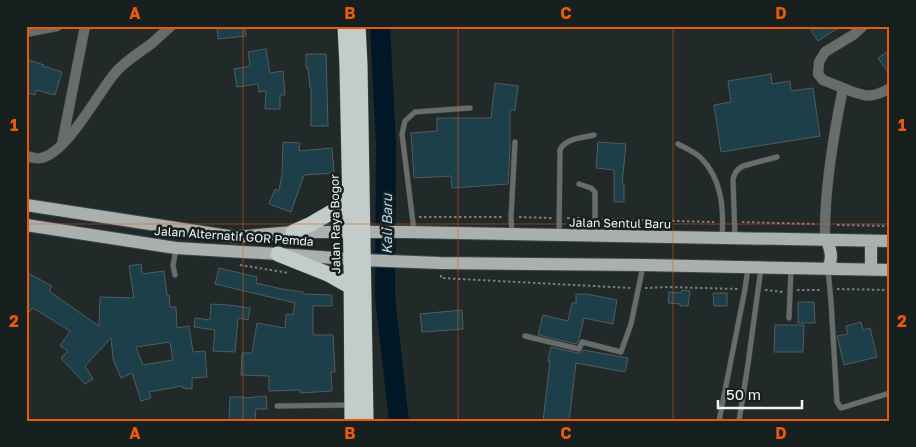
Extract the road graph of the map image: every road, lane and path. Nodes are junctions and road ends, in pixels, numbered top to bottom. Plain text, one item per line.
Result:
1 (57, 26) edge
2 (85, 26) edge
3 (171, 26) edge
4 (345, 26) edge
5 (358, 26) edge
6 (863, 26) edge
7 (26, 32) edge
8 (843, 88) junction
9 (890, 88) edge
10 (470, 108) dead end
11 (594, 136) dead end
12 (515, 142) dead end
13 (62, 144) junction
14 (678, 144) dead end
15 (26, 156) edge
16 (777, 157) dead end
17 (579, 184) dead end
18 (349, 202) junction
19 (26, 205) edge
20 (512, 217) junction
21 (412, 218) junction
22 (559, 218) junction
23 (596, 219) junction
24 (723, 222) junction
25 (735, 222) junction
26 (825, 224) junction
27 (26, 225) edge
28 (890, 226) edge
29 (293, 232) junction
30 (362, 233) junction
31 (410, 233) junction
32 (512, 235) junction
33 (559, 236) junction
34 (595, 236) junction
35 (729, 238) junction
36 (826, 240) junction
37 (871, 241) junction
38 (890, 241) edge
39 (176, 248) junction
40 (278, 254) junction
41 (361, 260) junction
42 (440, 263) junction
43 (643, 265) junction
44 (754, 268) junction
45 (791, 268) junction
46 (828, 269) junction
47 (871, 270) junction
48 (890, 270) edge
49 (175, 276) dead end
50 (351, 288) junction
51 (639, 288) junction
52 (746, 288) junction
53 (759, 289) junction
54 (791, 290) junction
55 (830, 290) junction
56 (890, 290) edge
57 (788, 318) dead end
58 (526, 336) dead end
59 (890, 393) edge
60 (351, 405) junction
61 (277, 406) dead end
62 (352, 421) edge
63 (366, 421) edge
64 (718, 421) edge
65 (739, 421) edge

1 - 7 street
2 - 13 street
3 - 13 street
4 - 18 highway, Jalan Raya Bogor
5 - 30 highway, Jalan Raya Bogor
6 - 8 street
8 - 9 street
8 - 26 street
10 - 21 lane
11 - 22 lane
12 - 20 lane
13 - 15 street
14 - 24 lane
16 - 25 lane
17 - 23 lane
18 - 29 highway
18 - 30 highway, Jalan Raya Bogor
19 - 29 main road, Jalan Alternatif GOR Pemda
20 - 21 path
20 - 22 path
20 - 32 lane
21 - 31 lane
22 - 23 path
22 - 33 lane
23 - 24 path
23 - 34 lane
24 - 35 lane
25 - 26 path
25 - 35 lane
26 - 28 path
26 - 36 street
27 - 39 main road, Jalan Alternatif GOR Pemda
29 - 30 main road, Jalan Alternatif GOR Pemda
30 - 31 main road, Jalan Sentul Baru
30 - 41 highway, Jalan Raya Bogor
31 - 32 main road, Jalan Sentul Baru
32 - 33 main road, Jalan Sentul Baru
33 - 34 main road, Jalan Sentul Baru
34 - 35 main road, Jalan Sentul Baru
35 - 36 main road, Jalan Sentul Baru
36 - 37 main road, Jalan Sentul Baru
36 - 46 main road
37 - 38 main road, Jalan Sentul Baru
37 - 47 main road
39 - 40 main road, Jalan Alternatif GOR Pemda
39 - 49 lane
40 - 41 main road, Jalan Alternatif GOR Pemda
40 - 50 highway
41 - 42 main road
41 - 50 highway, Jalan Raya Bogor
41 - 63 highway, Jalan Raya Bogor
42 - 43 main road
42 - 51 path
43 - 44 main road
43 - 51 lane
44 - 45 main road
44 - 52 lane
44 - 53 lane
45 - 46 main road
45 - 54 lane
46 - 47 main road
46 - 55 lane
47 - 48 main road
50 - 60 highway, Jalan Raya Bogor
51 - 52 path
51 - 58 lane
52 - 64 lane
53 - 54 path
53 - 65 lane
54 - 55 path
54 - 57 lane
55 - 56 path
55 - 59 lane
60 - 61 lane
60 - 62 highway, Jalan Raya Bogor

